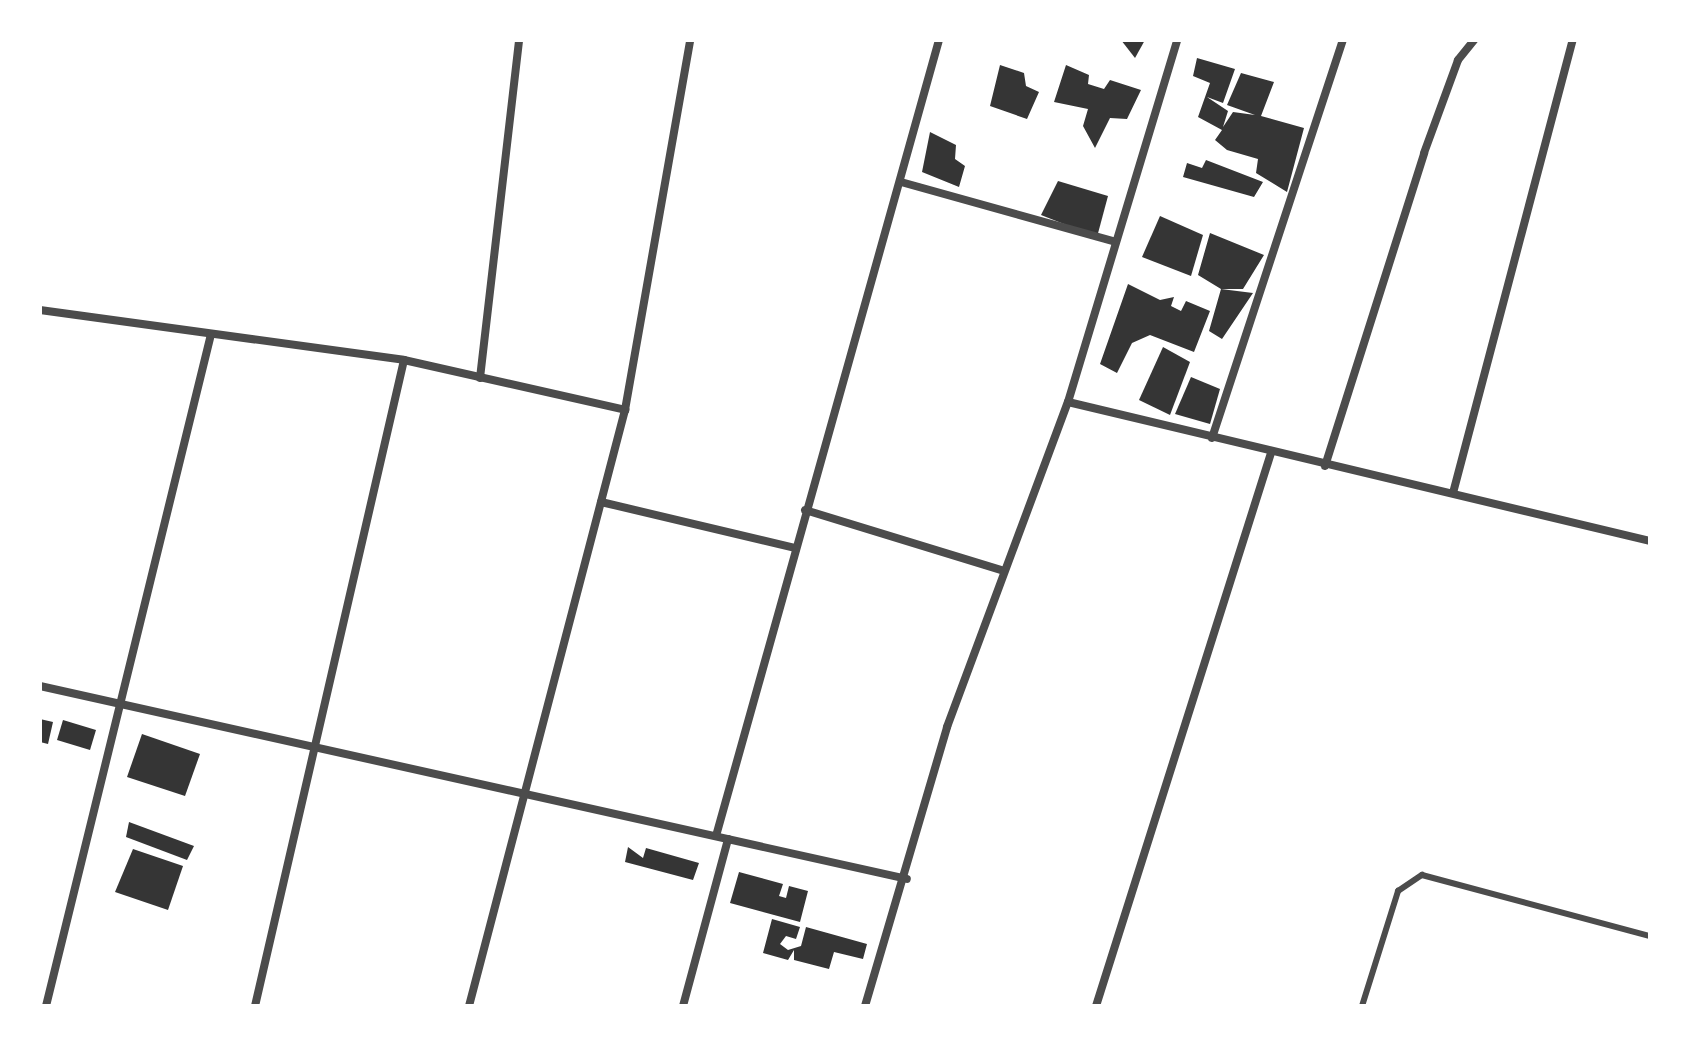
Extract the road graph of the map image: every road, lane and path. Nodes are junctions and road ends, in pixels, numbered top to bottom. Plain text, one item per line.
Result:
1 (519, 40) edge
2 (690, 40) edge
3 (939, 40) edge
4 (1177, 40) edge
5 (1343, 40) edge
6 (1474, 40) edge
7 (1573, 40) edge
8 (901, 182) junction
9 (1116, 242) junction
10 (40, 310) edge
11 (211, 334) junction
12 (404, 360) junction
13 (480, 378) junction
14 (1068, 402) junction
15 (625, 410) junction
16 (1212, 438) junction
17 (1271, 453) junction
18 (1325, 466) junction
19 (1453, 493) junction
20 (601, 502) junction
21 (805, 510) junction
22 (1650, 541) edge
23 (795, 548) junction
24 (1004, 571) junction
25 (40, 686) edge
26 (120, 704) junction
27 (315, 747) junction
28 (529, 795) junction
29 (716, 836) junction
30 (728, 839) junction
31 (907, 879) junction
32 (1650, 936) edge
33 (46, 1006) edge
34 (255, 1006) edge
35 (469, 1006) edge
36 (683, 1006) edge
37 (865, 1006) edge
38 (1096, 1006) edge
39 (1362, 1006) edge

1 - 13 street
2 - 15 street
3 - 8 street
4 - 9 street
5 - 16 street
6 - 18 street
7 - 19 street
8 - 9 street
8 - 21 street
9 - 14 street
10 - 11 street
11 - 12 street
11 - 26 street
12 - 13 street
12 - 27 street
13 - 15 street
14 - 16 street
14 - 24 street
15 - 20 street
16 - 17 street
17 - 18 street
17 - 38 street
18 - 19 street
19 - 22 street
20 - 23 street
20 - 28 street
21 - 23 street
21 - 24 street
23 - 29 street
24 - 31 street
25 - 26 street
26 - 27 street
26 - 33 street
27 - 28 street
27 - 34 street
28 - 29 street
28 - 35 street
29 - 30 street
30 - 31 street
30 - 36 street
31 - 37 street
32 - 39 lane

